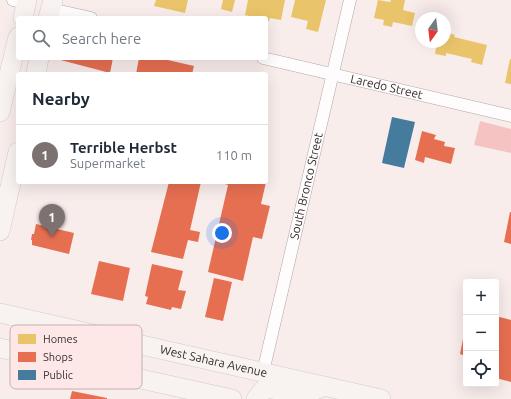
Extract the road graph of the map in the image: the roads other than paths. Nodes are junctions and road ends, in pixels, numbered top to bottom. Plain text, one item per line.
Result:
1 (350, 0) edge
2 (49, 7) edge
3 (83, 16) edge
4 (16, 45) edge
5 (268, 59) edge
6 (39, 60) edge
7 (36, 72) edge
8 (333, 74) junction
9 (0, 112) edge
10 (511, 116) edge
11 (16, 161) edge
12 (0, 231) edge
13 (0, 313) edge
14 (53, 325) edge
15 (142, 345) edge
16 (0, 348) edge
17 (10, 350) edge
18 (263, 372) junction
19 (142, 379) edge
20 (325, 386) junction
21 (232, 399) edge
22 (256, 399) edge
23 (381, 399) edge

1 - 8 street, South Bronco Street
2 - 3 street
4 - 9 main road
5 - 8 street, Laredo Street
6 - 7 main road
8 - 10 street, Laredo Street
8 - 18 street, South Bronco Street
11 - 12 main road
13 - 14 main road, West Sahara Avenue
15 - 18 main road, West Sahara Avenue
16 - 17 main road
18 - 20 main road, West Sahara Avenue
19 - 21 main road
20 - 22 main road
20 - 23 main road, West Sahara Avenue

